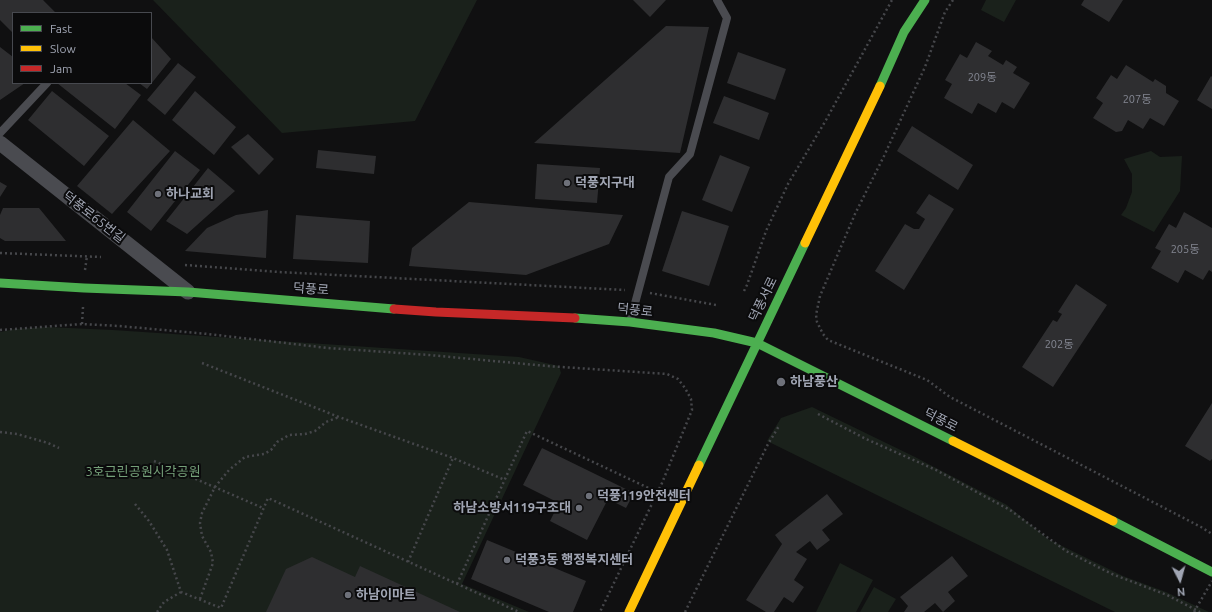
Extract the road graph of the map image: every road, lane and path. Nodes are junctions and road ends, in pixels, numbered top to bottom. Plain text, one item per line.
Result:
1 (717, 0) edge
2 (892, 0) edge
3 (925, 0) edge
4 (953, 0) edge
5 (46, 84) edge
6 (0, 133) edge
7 (0, 143) edge
8 (0, 253) edge
9 (101, 257) dead end
10 (185, 265) dead end
11 (1, 280) edge
12 (638, 291) junction
13 (744, 291) dead end
14 (188, 292) junction
15 (716, 305) dead end
16 (630, 322) junction
17 (0, 330) edge
18 (757, 343) junction
19 (202, 363) dead end
20 (818, 414) dead end
21 (340, 417) junction
22 (779, 426) dead end
23 (0, 432) edge
24 (59, 448) dead end
25 (453, 458) junction
26 (154, 460) dead end
27 (505, 480) junction
28 (215, 487) junction
29 (657, 492) junction
30 (135, 504) dead end
31 (263, 508) junction
32 (1212, 534) edge
33 (408, 562) junction
34 (1212, 572) edge
35 (1212, 581) edge
36 (457, 584) junction
37 (181, 592) junction
38 (200, 600) junction
39 (157, 612) edge
40 (519, 612) edge
41 (600, 612) edge
42 (628, 612) edge
43 (685, 612) edge
44 (1194, 612) edge
45 (1200, 612) edge

1 - 12 lane
2 - 13 path
3 - 18 main road, 덕풍서로
4 - 32 path
5 - 6 lane
7 - 14 street, 덕풍로65번길
8 - 9 path
10 - 12 path
11 - 14 main road, 덕풍로
12 - 15 path
12 - 16 lane
14 - 16 main road, 덕풍로
16 - 18 main road, 덕풍로
17 - 29 path
18 - 34 main road, 덕풍로
18 - 42 main road, 덕풍서로
19 - 21 path
20 - 45 path
21 - 25 path
21 - 28 path
22 - 43 path
23 - 24 path
25 - 27 path
25 - 33 path
26 - 28 path
27 - 29 path
27 - 36 path
28 - 31 path
28 - 38 path
29 - 41 path
30 - 37 path
31 - 33 path
31 - 38 path
33 - 36 path
35 - 44 path, bridge
36 - 40 path
37 - 38 path
37 - 39 path

